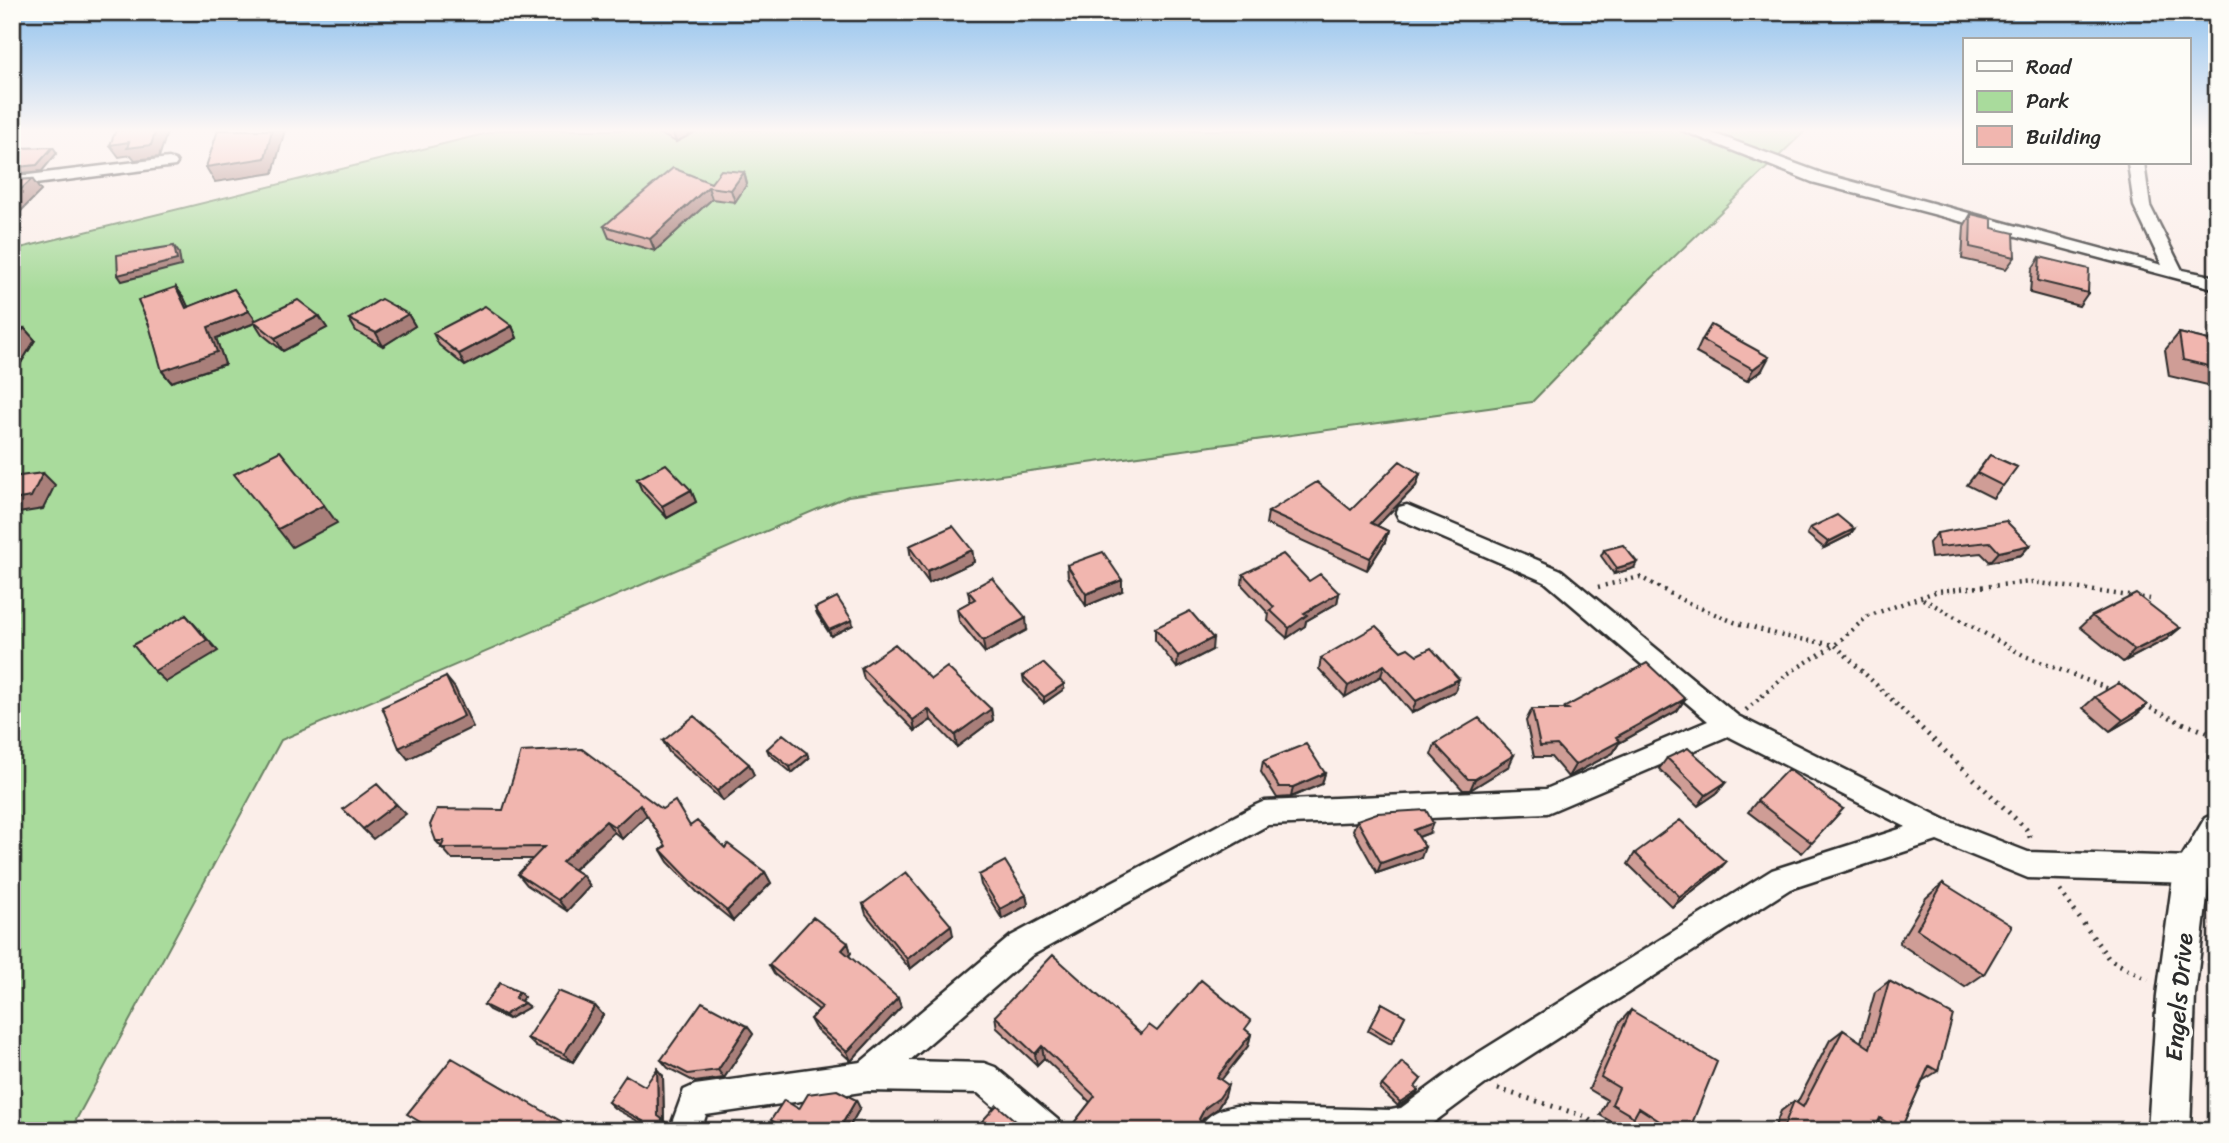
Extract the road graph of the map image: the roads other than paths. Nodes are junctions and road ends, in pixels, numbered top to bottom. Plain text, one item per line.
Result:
1 (1838, 183) edge
2 (2138, 183) edge
3 (2175, 274) junction
4 (2217, 283) edge
5 (1407, 513) dead end
6 (1729, 724) junction
7 (1937, 829) junction
8 (2217, 829) edge
9 (2192, 870) junction
10 (868, 1076) junction
11 (685, 1131) edge
12 (1047, 1131) edge
13 (1215, 1131) edge
14 (2169, 1131) edge

1 - 3 street
2 - 3 street
3 - 4 street
5 - 6 street
6 - 7 street
6 - 10 street
7 - 9 street
7 - 13 street
8 - 9 street, Engels Drive
9 - 14 street, Engels Drive
10 - 11 street
10 - 12 street

